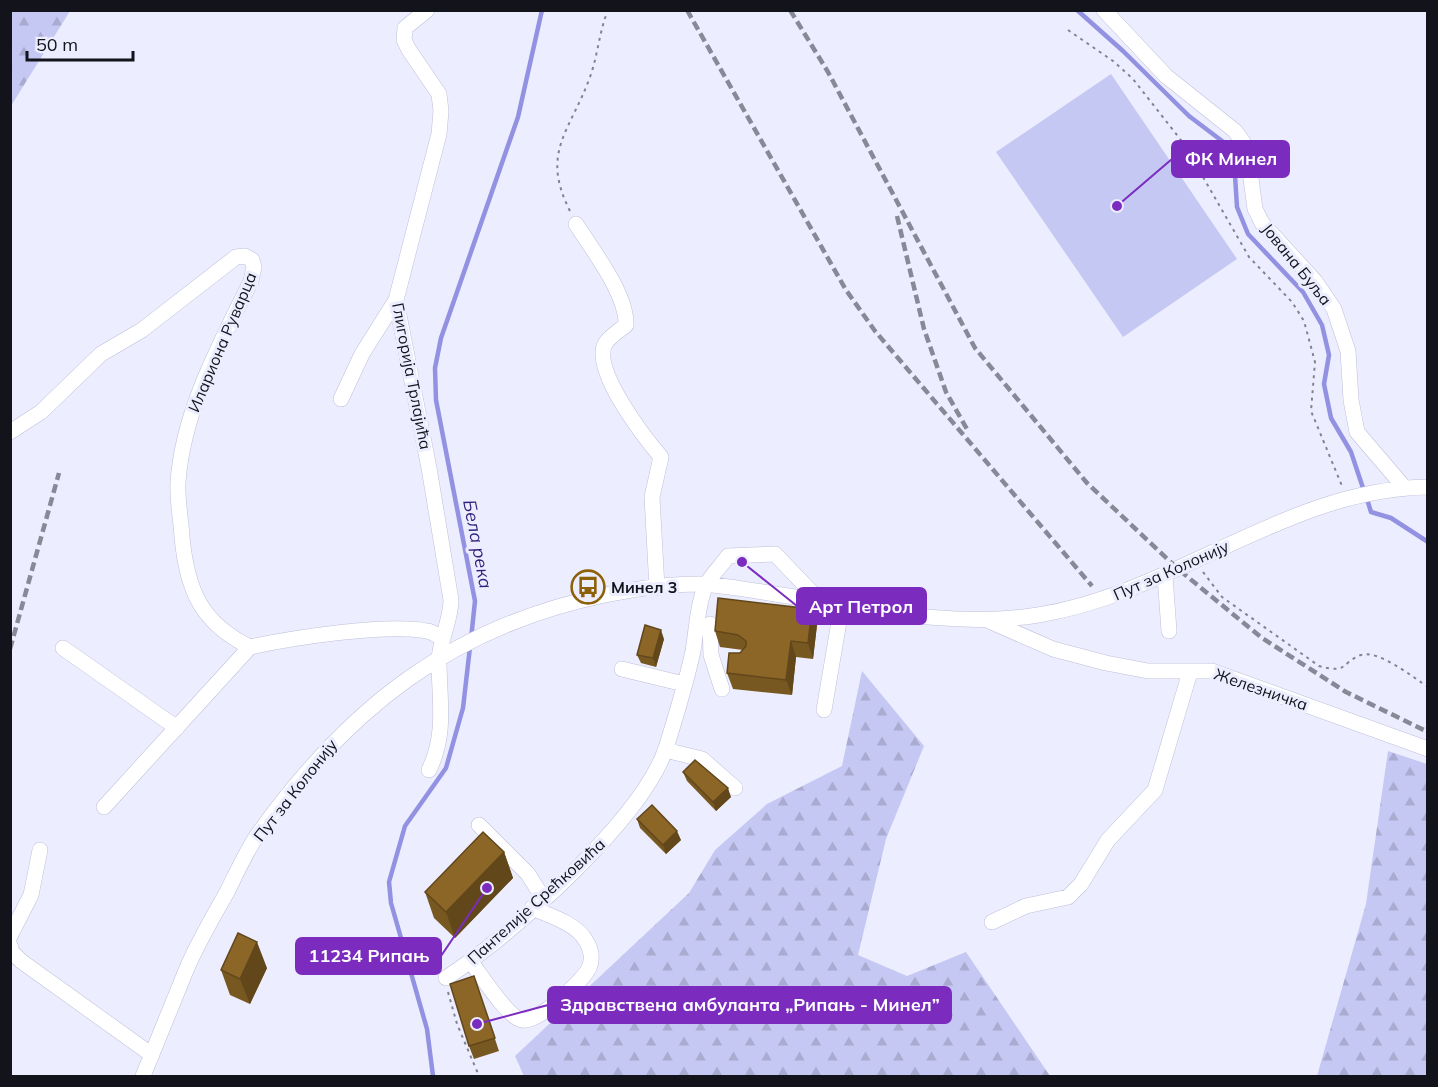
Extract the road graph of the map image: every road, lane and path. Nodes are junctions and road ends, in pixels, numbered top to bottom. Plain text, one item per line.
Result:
1 (427, 10) edge
2 (608, 10) edge
3 (1104, 10) edge
4 (1068, 30) dead end
5 (576, 224) joint
6 (396, 300) junction
7 (341, 399) dead end
8 (10, 432) edge
9 (1428, 487) edge
10 (1404, 488) junction
11 (1351, 496) junction
12 (1197, 561) junction
13 (1165, 576) junction
14 (706, 585) junction
15 (657, 588) junction
16 (819, 600) junction
17 (842, 604) junction
18 (811, 619) edge
19 (821, 620) dead end
20 (989, 621) junction
21 (710, 624) dead end
22 (1168, 631) dead end
23 (443, 639) junction
24 (250, 647) junction
25 (63, 648) dead end
26 (711, 655) junction
27 (439, 657) junction
28 (732, 658) edge
29 (690, 666) junction
30 (622, 669) dead end
31 (718, 670) junction
32 (1190, 672) junction
33 (684, 684) junction
34 (1428, 687) edge
35 (722, 689) dead end
36 (824, 710) dead end
37 (177, 728) junction
38 (1428, 749) edge
39 (665, 750) junction
40 (429, 770) dead end
41 (735, 788) dead end
42 (104, 807) dead end
43 (479, 825) dead end
44 (40, 850) dead end
45 (538, 903) junction
46 (992, 922) dead end
47 (10, 936) edge
48 (10, 945) edge
49 (471, 962) junction
50 (446, 978) joint
51 (152, 1055) junction
52 (143, 1077) edge
53 (479, 1077) edge

1 - 6 street, Глигорија Трлајића
2 - 5 path
3 - 10 street, Јована Буља
4 - 11 path
5 - 15 street
6 - 7 street
6 - 23 street, Глигорија Трлајића
8 - 24 street, Илариона Руварца
9 - 10 street, Пут за Колонију
10 - 11 street, Пут за Колонију
11 - 12 street, Пут за Колонију
12 - 13 street, Пут за Колонију
12 - 34 path
13 - 20 street, Пут за Колонију
13 - 22 street
14 - 15 street, Пут за Колонију
14 - 16 street, Пут за Колонију
14 - 16 street
14 - 29 street, Пантелије Срећковића
15 - 27 street, Пут за Колонију
16 - 17 street, Пут за Колонију
17 - 20 street, Пут за Колонију
17 - 36 street
18 - 19 path
20 - 32 street, Железничка
21 - 26 street
23 - 24 street
23 - 27 street, Глигорија Трлајића
24 - 37 street
25 - 37 street
26 - 28 street
26 - 31 street
27 - 40 street, Глигорија Трлајића
27 - 51 street, Пут за Колонију
29 - 31 street
29 - 33 street, Пантелије Срећковића
30 - 33 street
31 - 35 street
32 - 38 street, Железничка
32 - 46 street
33 - 39 street, Пантелије Срећковића
37 - 42 street
39 - 41 street
39 - 45 street, Пантелије Срећковића
43 - 45 street
44 - 47 street
45 - 49 street, Пантелије Срећковића
45 - 49 street
48 - 51 street
49 - 50 street, Пантелије Срећковића
50 - 53 path
51 - 52 street, Пут за Колонију

